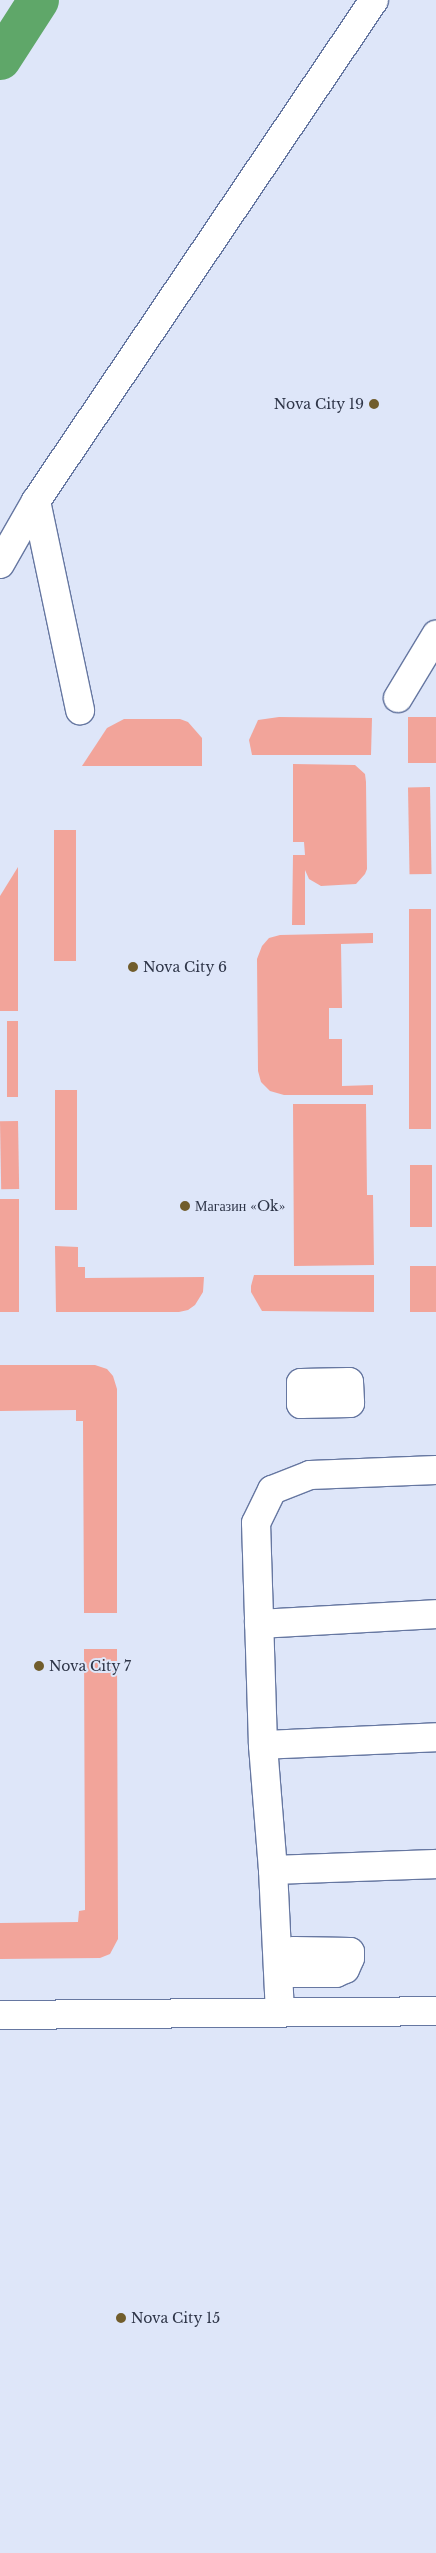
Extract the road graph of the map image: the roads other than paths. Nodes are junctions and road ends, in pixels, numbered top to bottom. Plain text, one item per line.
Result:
1 (374, 0) edge
2 (36, 501) junction
3 (0, 564) edge
4 (436, 635) edge
5 (398, 698) dead end
6 (80, 710) dead end
7 (436, 1470) edge
8 (436, 1614) edge
9 (259, 1624) junction
10 (436, 1737) edge
11 (263, 1745) junction
12 (436, 1864) edge
13 (273, 1870) junction
14 (436, 2011) edge
15 (280, 2014) junction
16 (0, 2015) edge

1 - 2 street
2 - 3 street
2 - 6 street
4 - 5 street
7 - 9 street
8 - 9 street
9 - 11 street
10 - 11 street
11 - 13 street
12 - 13 street
13 - 15 street
14 - 15 street
15 - 16 street

